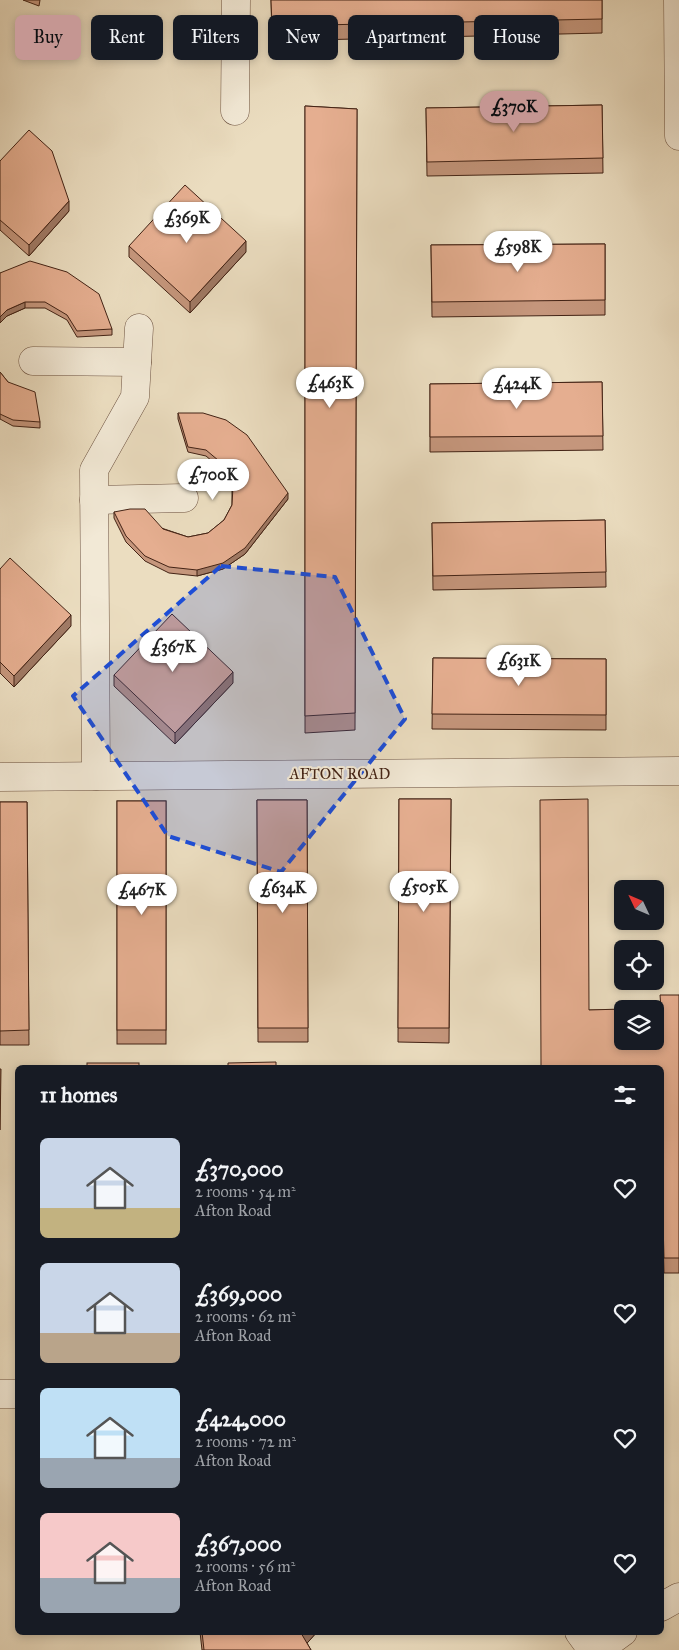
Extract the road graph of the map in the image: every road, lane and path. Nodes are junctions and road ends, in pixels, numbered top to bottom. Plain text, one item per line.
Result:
1 (236, 0) edge
2 (678, 0) edge
3 (235, 111) dead end
4 (679, 136) edge
5 (139, 328) dead end
6 (33, 361) dead end
7 (136, 362) junction
8 (184, 498) dead end
9 (94, 500) junction
10 (679, 771) edge
11 (96, 776) junction
12 (0, 777) edge
13 (0, 1394) edge
14 (15, 1394) edge
15 (679, 1597) edge
16 (664, 1605) edge
17 (582, 1635) edge
18 (619, 1635) edge
19 (592, 1650) edge
20 (598, 1650) edge

1 - 3 street
2 - 4 street
5 - 7 street
6 - 7 street
7 - 9 street
8 - 9 street
9 - 11 street
10 - 11 street, AFTON ROAD
11 - 12 street, AFTON ROAD
13 - 14 street
15 - 16 street
17 - 19 street
18 - 20 street

